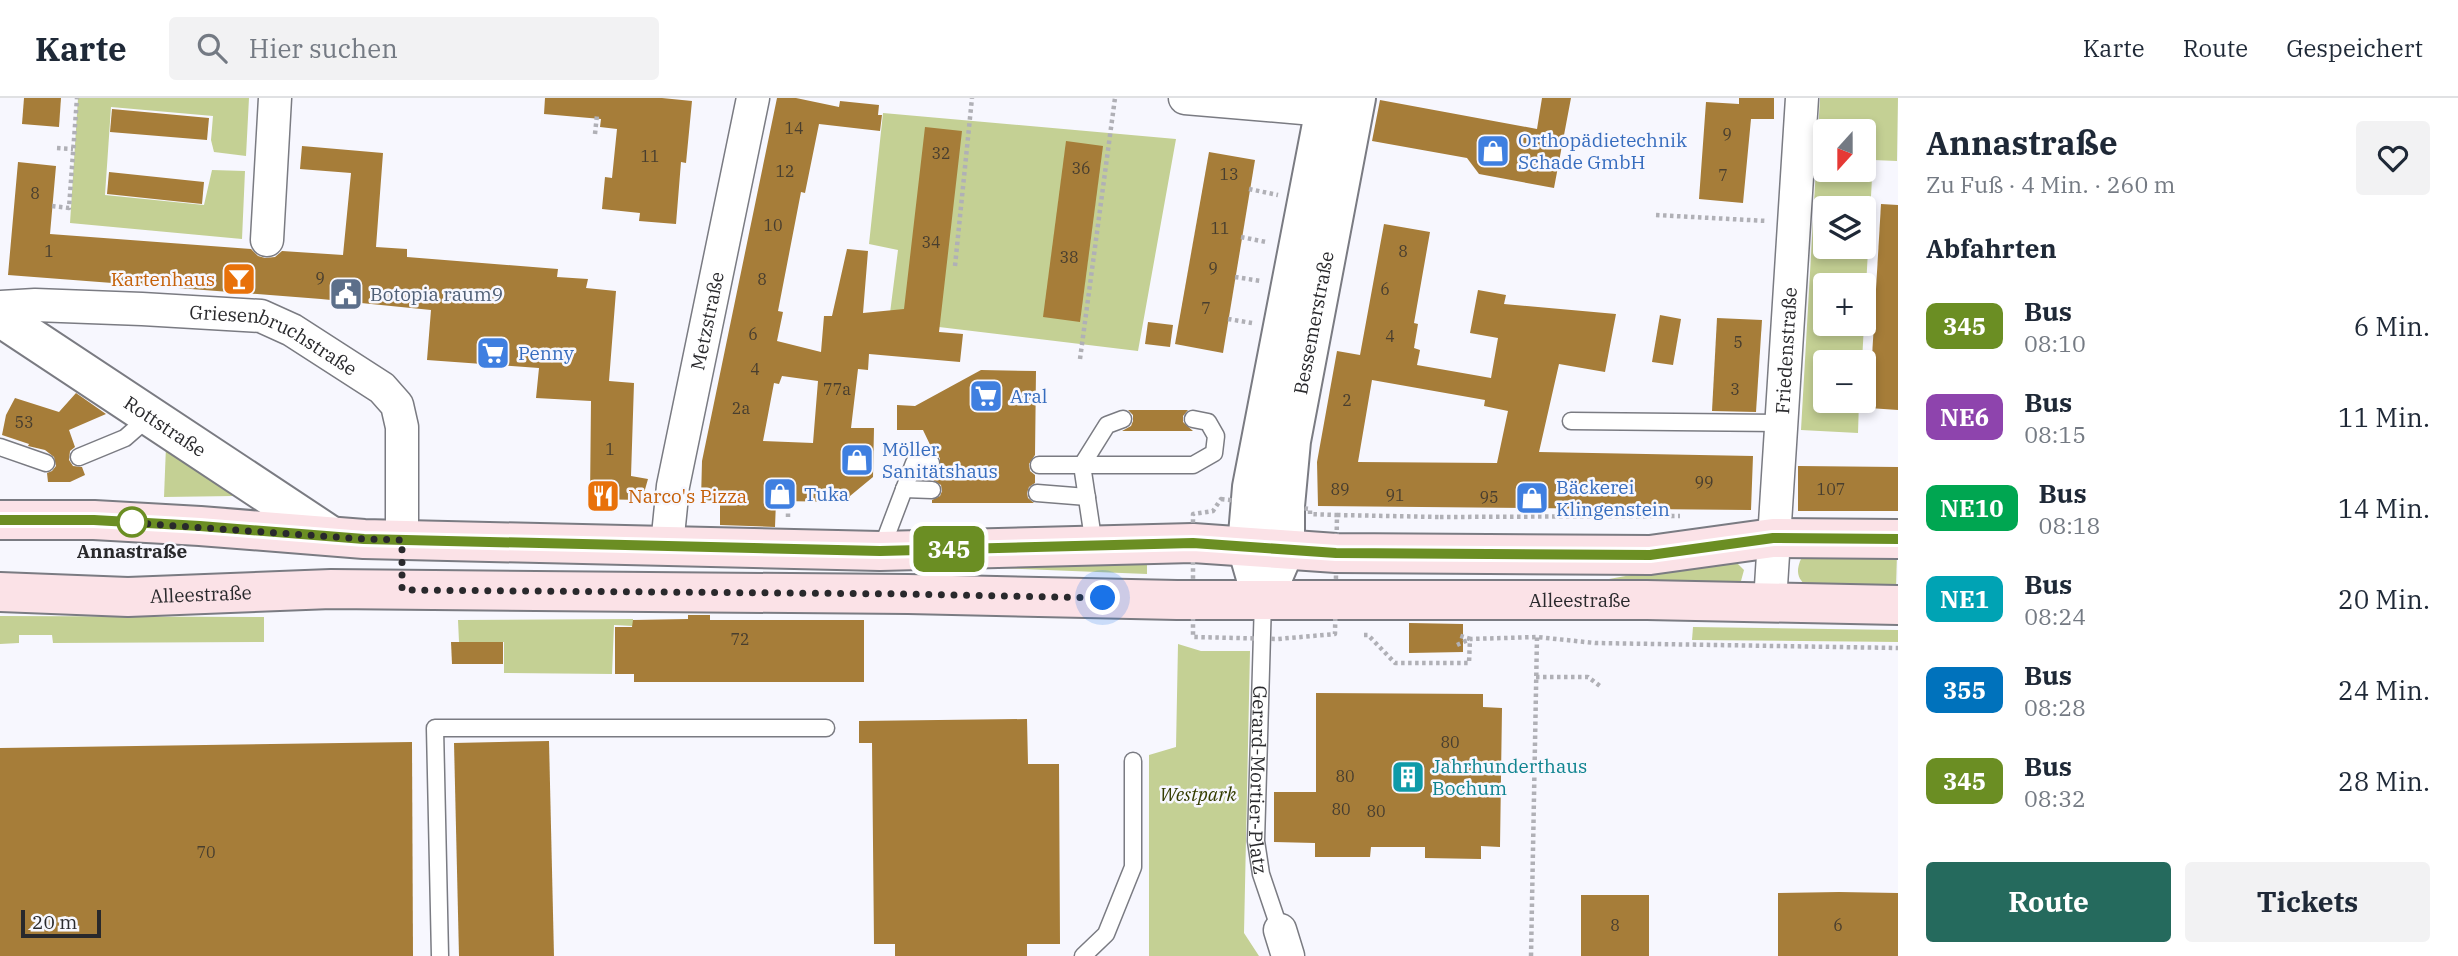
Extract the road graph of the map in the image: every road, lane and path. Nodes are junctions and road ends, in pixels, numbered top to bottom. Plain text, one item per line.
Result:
1 (77, 98) edge
2 (275, 98) edge
3 (753, 98) edge
4 (972, 98) edge
5 (1115, 98) edge
6 (1185, 98) edge
7 (1802, 98) edge
8 (1336, 102) edge
9 (597, 115) dead end
10 (595, 134) dead end
11 (57, 148) dead end
12 (73, 149) junction
13 (52, 206) dead end
14 (1656, 215) dead end
15 (1794, 222) junction
16 (267, 240) dead end
17 (955, 266) dead end
18 (0, 307) edge
19 (0, 317) edge
20 (1080, 359) dead end
21 (150, 416) junction
22 (1193, 419) dead end
23 (1571, 421) dead end
24 (1115, 422) dead end
25 (1781, 423) junction
26 (0, 447) edge
27 (79, 457) dead end
28 (46, 463) dead end
29 (930, 463) dead end
30 (1039, 465) dead end
31 (1082, 465) junction
32 (904, 489) junction
33 (932, 490) dead end
34 (1037, 493) dead end
35 (1087, 496) junction
36 (1336, 515) dead end
37 (1693, 516) dead end
38 (1440, 517) junction
39 (0, 520) edge
40 (1440, 528) dead end
41 (331, 536) junction
42 (1773, 538) junction
43 (1898, 539) edge
44 (402, 540) junction
45 (667, 545) junction
46 (1094, 545) junction
47 (1247, 547) junction
48 (1285, 550) junction
49 (880, 551) junction
50 (402, 590) junction
51 (0, 592) edge
52 (1263, 600) junction
53 (1770, 602) junction
54 (1898, 605) edge
55 (1335, 634) dead end
56 (1346, 635) dead end
57 (1357, 635) dead end
58 (1458, 635) dead end
59 (1537, 637) junction
60 (1470, 639) junction
61 (1457, 645) dead end
62 (1898, 648) edge
63 (1536, 677) junction
64 (1600, 686) dead end
65 (826, 728) dead end
66 (1133, 761) dead end
67 (1284, 943) edge
68 (440, 956) edge
69 (1083, 956) edge
70 (1531, 956) edge

1 - 12 path
2 - 16 street
3 - 45 street, Metzstraße
4 - 17 path
5 - 20 path
6 - 8 street
7 - 15 street, Friedenstraße
8 - 47 street, Bessemerstraße
8 - 48 street, Bessemerstraße
9 - 10 path
11 - 12 path
12 - 13 path
14 - 15 path
15 - 25 street, Friedenstraße
18 - 44 street, Griesenbruchstraße
19 - 21 street, Rottstraße
21 - 27 lane
21 - 41 street, Rottstraße
22 - 31 lane
23 - 25 lane
24 - 31 lane
25 - 42 street, Friedenstraße
26 - 28 lane
29 - 32 lane
30 - 31 lane
31 - 35 lane
32 - 33 lane
32 - 49 lane
34 - 35 lane
35 - 46 lane
36 - 38 path
37 - 38 path
38 - 40 path
39 - 41 main road
41 - 44 main road
42 - 43 main road
42 - 48 main road
42 - 53 street, Friedenstraße
44 - 45 main road
44 - 50 main road
45 - 49 main road
46 - 47 main road
46 - 49 main road
47 - 48 main road
47 - 52 street
48 - 52 street
50 - 51 main road, Alleestraße
50 - 52 main road, Alleestraße
52 - 53 main road, Alleestraße
52 - 67 lane, Gerard-Mortier-Platz
53 - 54 main road, Alleestraße
55 - 56 path
57 - 60 path
58 - 60 path
59 - 60 path
59 - 62 path
59 - 63 path
60 - 61 path
63 - 64 path
63 - 70 path
65 - 68 lane
66 - 69 lane

